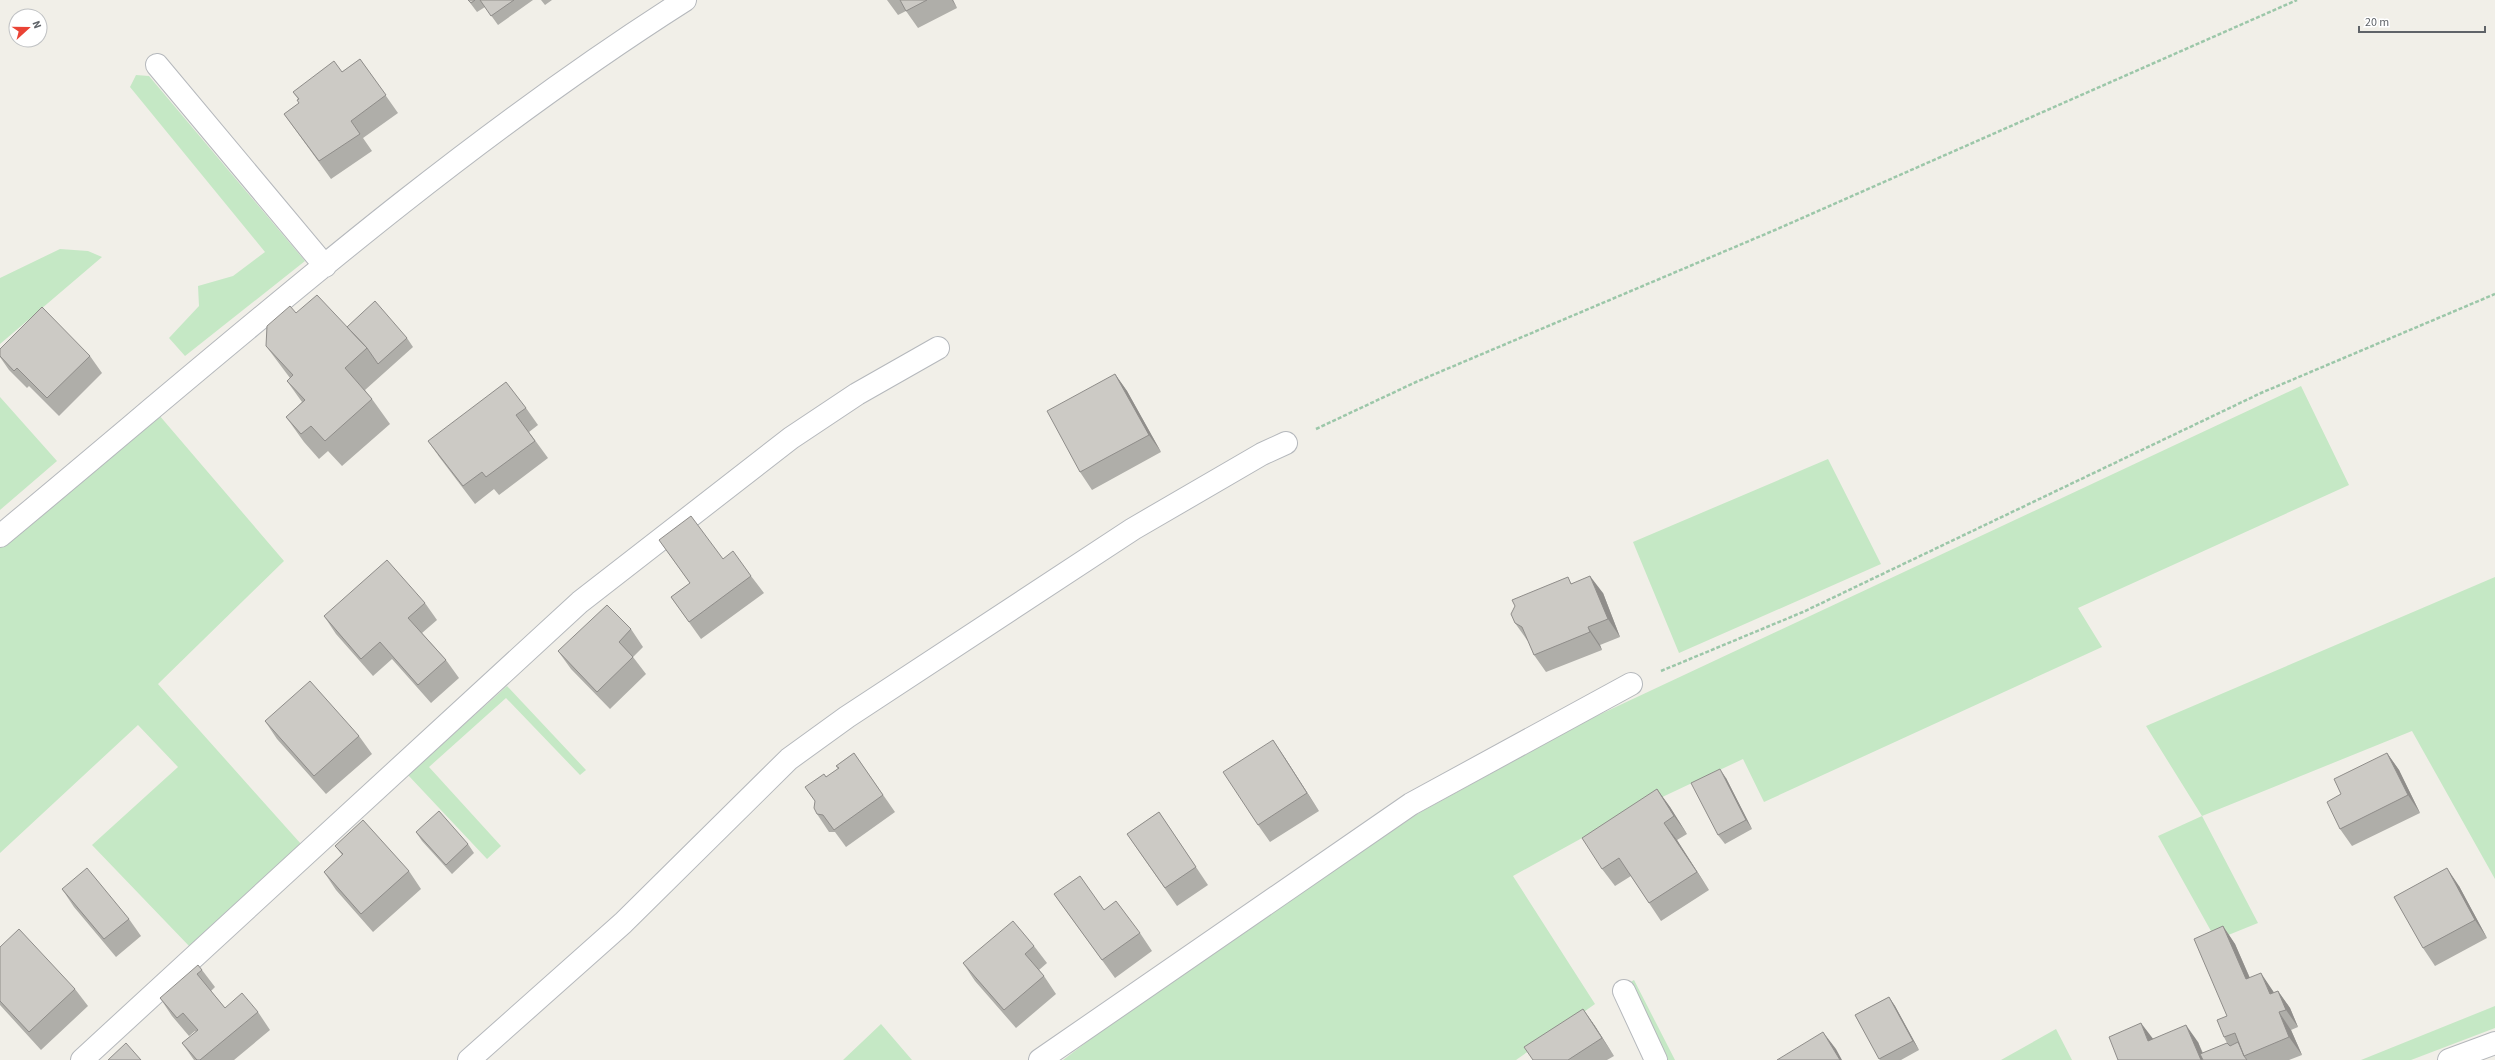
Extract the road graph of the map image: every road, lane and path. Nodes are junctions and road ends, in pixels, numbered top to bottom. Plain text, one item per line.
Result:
1 (685, 0) edge
2 (2297, 0) edge
3 (157, 65) dead end
4 (325, 266) junction
5 (2495, 294) edge
6 (938, 348) dead end
7 (1286, 443) joint
8 (0, 536) edge
9 (1631, 684) joint
10 (1624, 991) dead end
11 (2495, 1043) edge
12 (82, 1060) edge
13 (469, 1060) edge
14 (1040, 1060) edge
15 (1656, 1060) edge
16 (2449, 1060) edge

1 - 4 street
2 - 7 path
3 - 4 street
4 - 8 street
5 - 9 path
6 - 12 street
7 - 13 street
9 - 14 street
10 - 15 street
11 - 16 street

